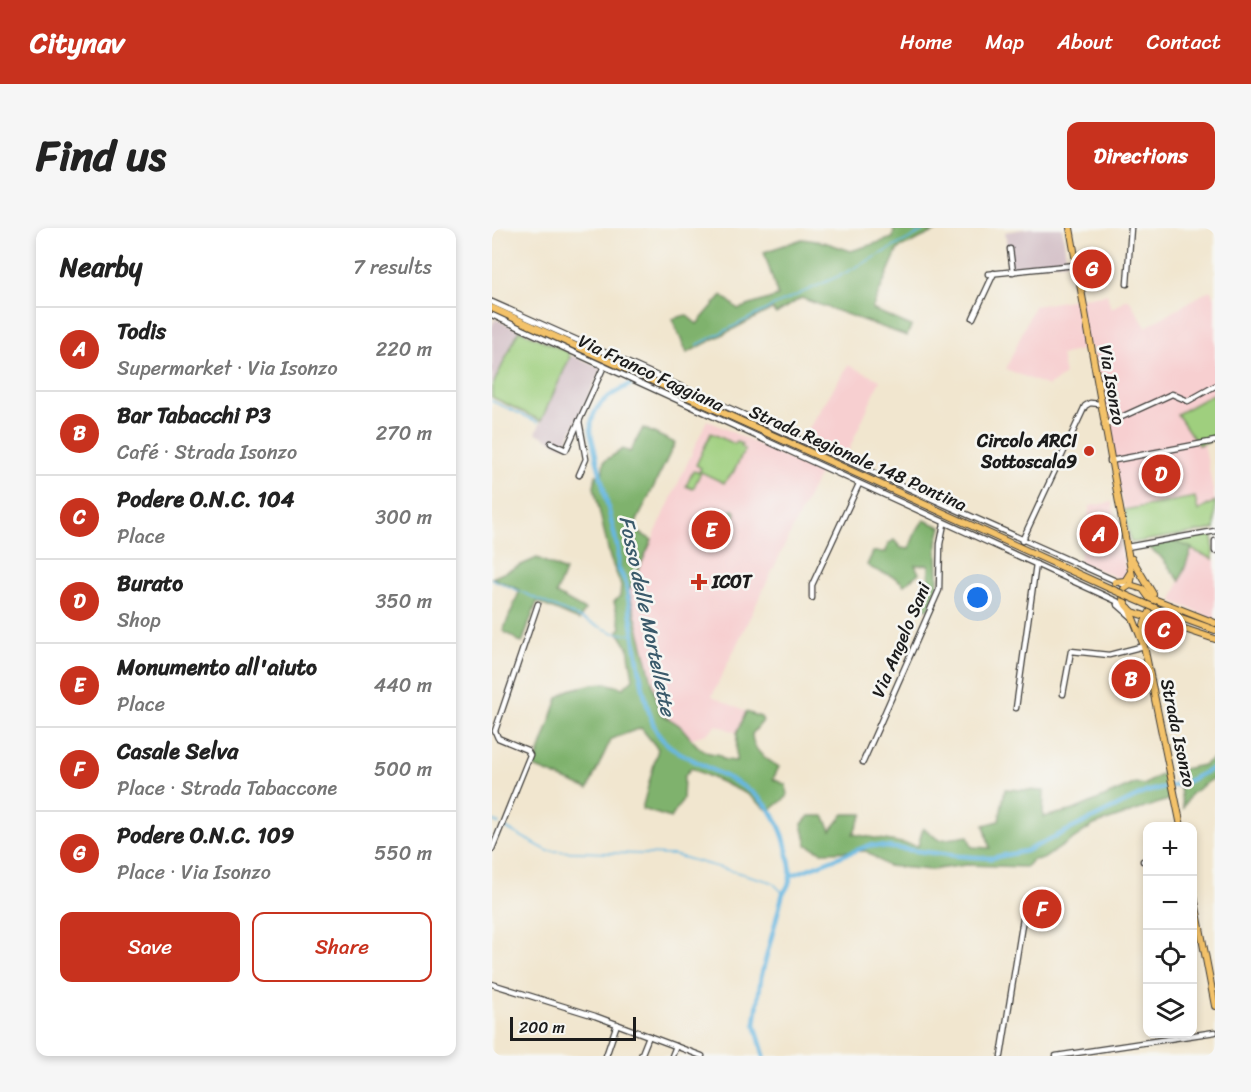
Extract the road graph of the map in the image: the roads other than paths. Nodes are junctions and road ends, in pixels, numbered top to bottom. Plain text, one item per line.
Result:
1 (1070, 228) edge
2 (1131, 228) edge
3 (1010, 249) dead end
4 (1076, 265) junction
5 (1013, 272) junction
6 (1127, 284) dead end
7 (492, 302) edge
8 (492, 308) edge
9 (492, 316) edge
10 (974, 318) dead end
11 (604, 366) junction
12 (1215, 386) edge
13 (1100, 404) junction
14 (579, 421) junction
15 (1104, 425) junction
16 (1215, 441) edge
17 (550, 443) dead end
18 (1110, 461) junction
19 (579, 475) dead end
20 (858, 484) junction
21 (944, 524) junction
22 (1215, 531) edge
23 (1022, 541) junction
24 (1215, 541) edge
25 (1127, 547) junction
26 (1215, 551) edge
27 (1036, 564) junction
28 (1133, 569) junction
29 (1115, 582) junction
30 (1128, 586) junction
31 (1141, 588) junction
32 (1151, 597) junction
33 (812, 598) dead end
34 (1110, 598) junction
35 (1159, 601) junction
36 (538, 604) dead end
37 (1127, 607) junction
38 (1147, 615) junction
39 (1134, 620) junction
40 (1166, 621) junction
41 (1215, 623) edge
42 (1215, 630) edge
43 (1144, 636) junction
44 (1215, 639) edge
45 (1144, 646) junction
46 (1063, 694) dead end
47 (1016, 708) dead end
48 (863, 762) dead end
49 (1180, 822) edge
50 (492, 849) edge
51 (1025, 906) dead end
52 (1197, 912) edge
53 (492, 984) edge
54 (1215, 1006) edge
55 (617, 1024) junction
56 (1215, 1032) edge
57 (649, 1036) junction
58 (676, 1046) junction
59 (1071, 1055) edge
60 (606, 1056) edge
61 (641, 1056) edge
62 (672, 1056) edge
63 (702, 1056) edge
64 (1001, 1056) edge
65 (1056, 1056) edge

1 - 4 main road, Via Isonzo
2 - 6 street
3 - 5 street
4 - 5 street
4 - 13 main road, Via Isonzo
5 - 10 street
7 - 23 street
8 - 42 main road, Strada Regionale 148 Pontina, bridge
9 - 11 street, Via Franco Faggiana
11 - 14 street
11 - 20 street, Via Franco Faggiana
12 - 15 street
13 - 15 main road, Via Isonzo
13 - 23 street
14 - 17 street
14 - 19 street
15 - 18 main road, Via Isonzo
16 - 18 street
18 - 25 main road, Via Isonzo
20 - 21 street, Via Franco Faggiana
20 - 33 street
21 - 27 street, Via Franco Faggiana
21 - 48 street, Via Angelo Sani
22 - 25 street
23 - 29 street
24 - 26 street
25 - 28 main road, Via Isonzo
27 - 34 street, Via Franco Faggiana
27 - 47 street
28 - 29 main road
28 - 30 main road
28 - 31 main road
28 - 35 main road
29 - 30 street
30 - 31 main road
30 - 37 main road
31 - 32 main road
32 - 35 main road
32 - 38 main road
34 - 37 street, Via Franco Faggiana
34 - 39 street
35 - 41 main road
36 - 50 street
37 - 38 main road
37 - 39 main road
38 - 40 main road
38 - 43 main road
39 - 45 main road
40 - 43 main road
40 - 44 main road
43 - 45 main road
45 - 46 street
45 - 49 main road, Strada Isonzo
51 - 64 street
52 - 54 main road
53 - 55 street
55 - 57 street
55 - 60 street
56 - 59 street
57 - 58 street
57 - 61 street
58 - 62 street
58 - 63 street
59 - 65 street

